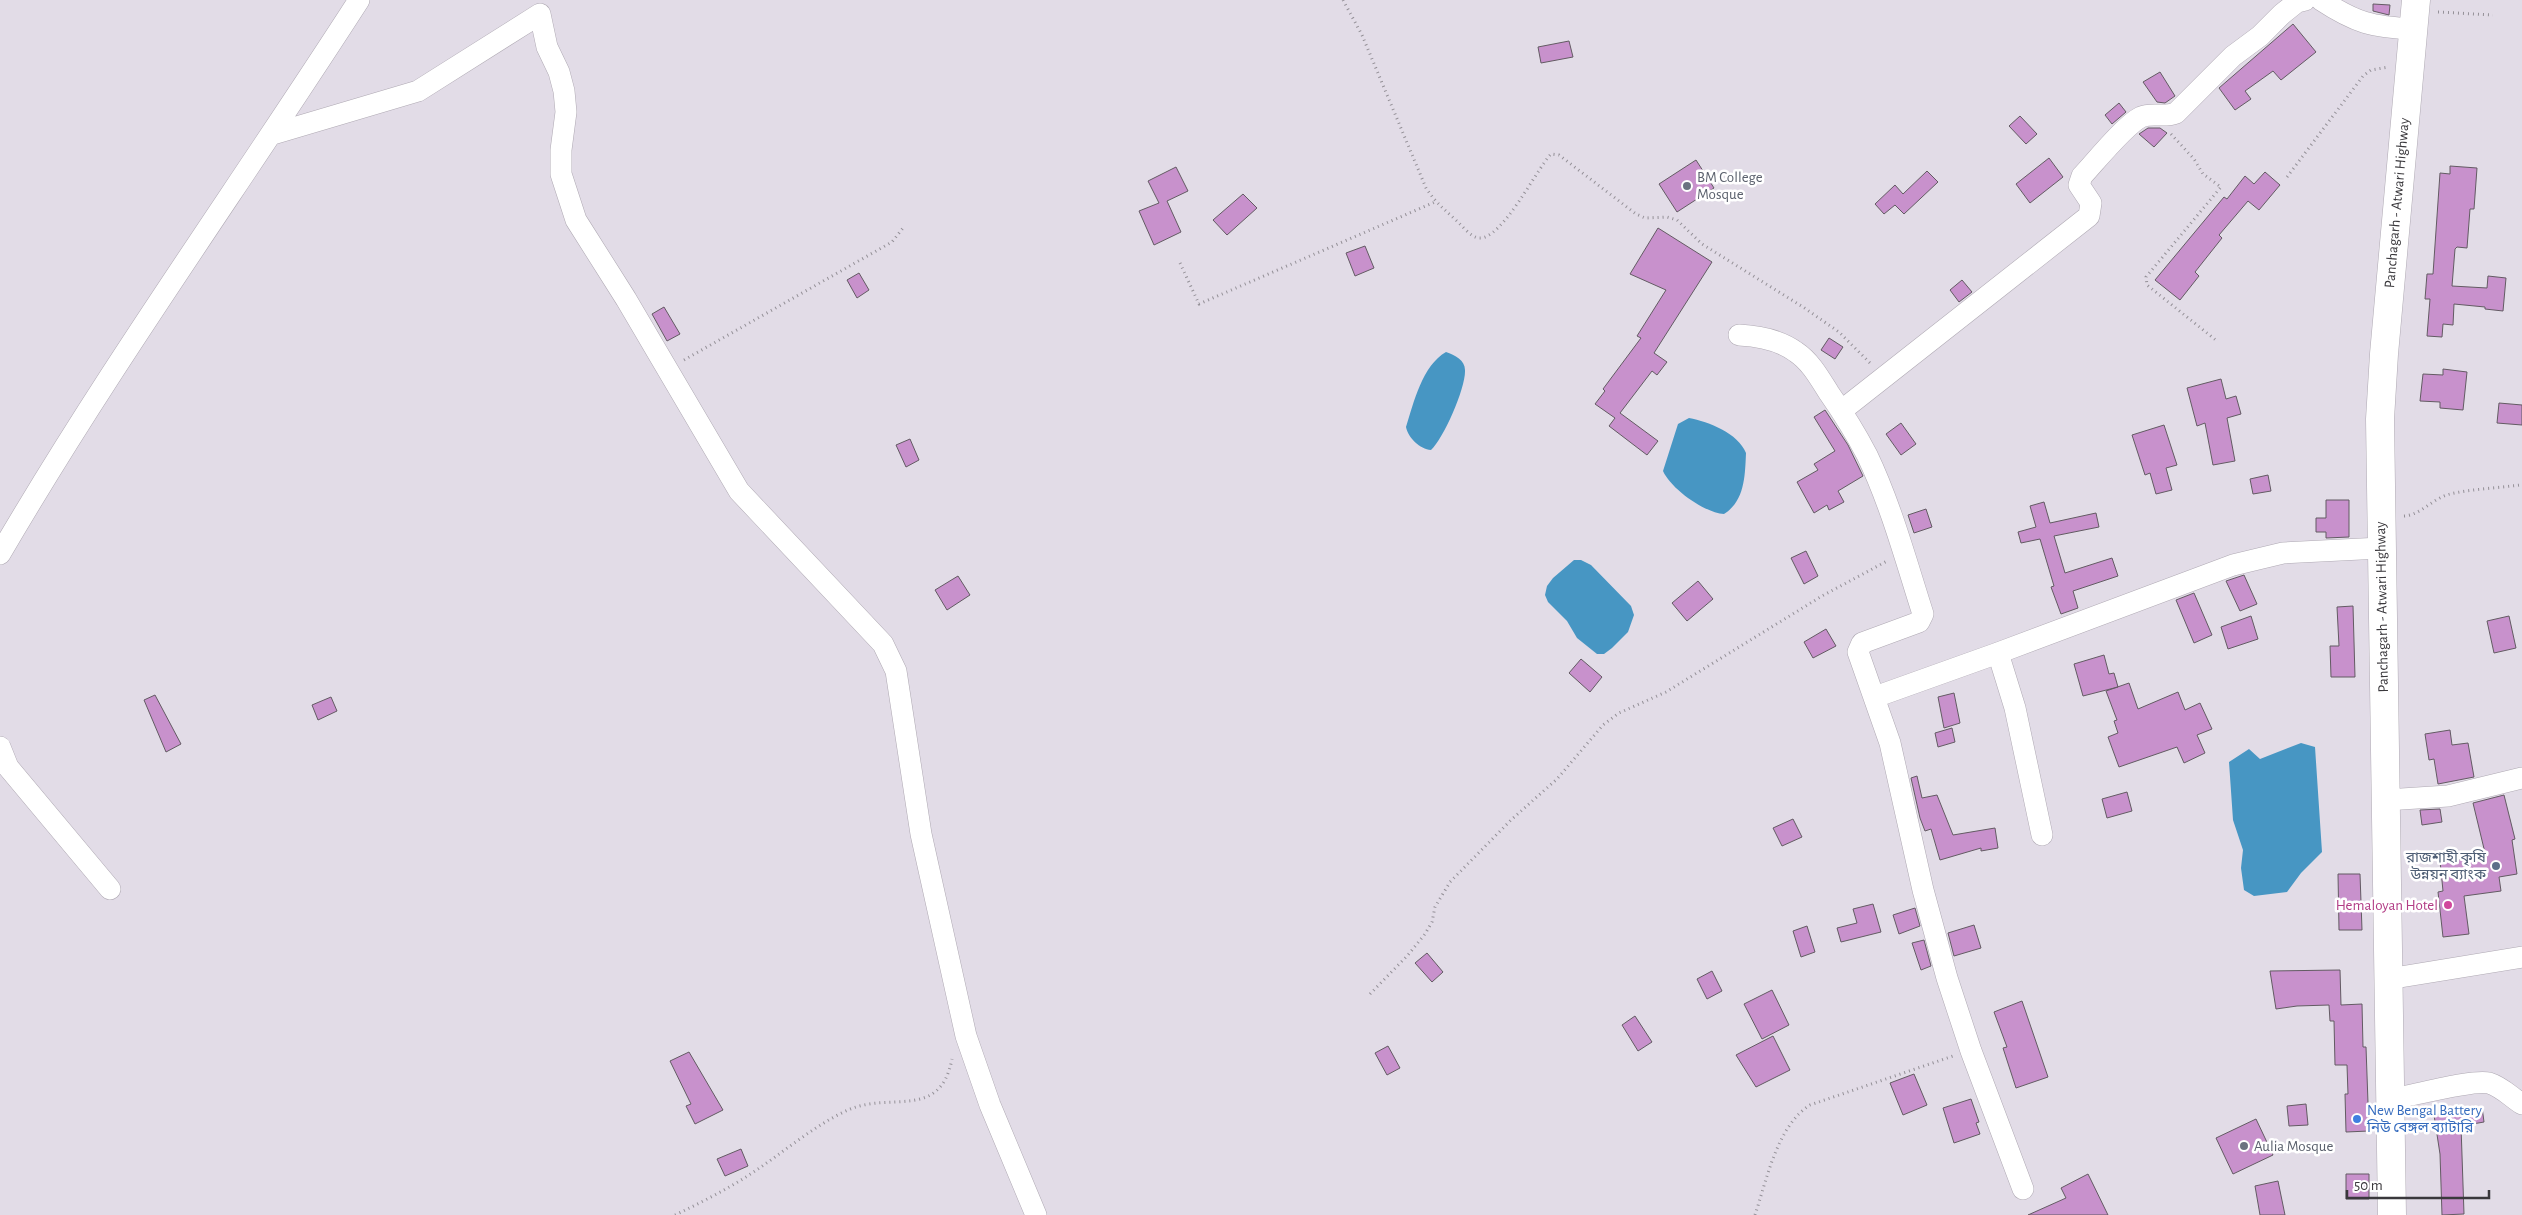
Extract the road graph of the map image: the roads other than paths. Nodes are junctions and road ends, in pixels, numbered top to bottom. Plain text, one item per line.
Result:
1 (359, 0) edge
2 (2305, 0) edge
3 (2321, 0) edge
4 (2414, 13) edge
5 (273, 134) junction
6 (1738, 335) dead end
7 (1841, 411) junction
8 (2382, 548) junction
9 (0, 554) edge
10 (1998, 653) junction
11 (1875, 697) junction
12 (0, 747) edge
13 (2522, 778) edge
14 (2386, 800) junction
15 (2042, 835) dead end
16 (110, 889) dead end
17 (2522, 957) edge
18 (2388, 979) junction
19 (2390, 1099) junction
20 (2522, 1104) edge
21 (2023, 1189) dead end
22 (1036, 1215) edge
23 (2392, 1215) edge

1 - 5 street
2 - 7 street
3 - 4 street
4 - 8 main road, Panchagarh - Atwari Highway
5 - 9 street
5 - 22 street
6 - 7 street
7 - 11 street
8 - 10 street
8 - 14 main road, Panchagarh - Atwari Highway
10 - 11 street
10 - 15 street
11 - 21 street
12 - 16 street
13 - 14 street
14 - 18 main road, Panchagarh - Atwari Highway
17 - 18 street
18 - 19 main road, Panchagarh - Atwari Highway
19 - 20 street
19 - 23 main road, Panchagarh - Atwari Highway

